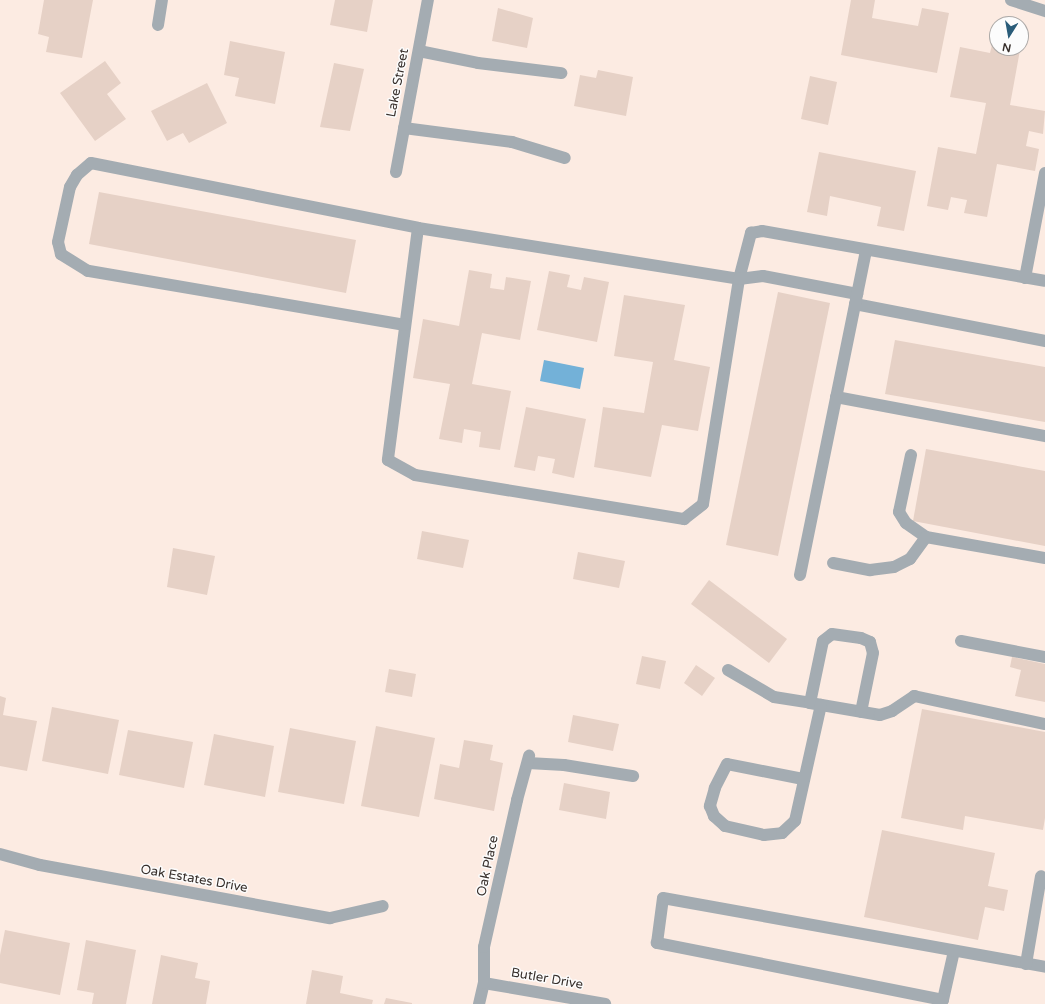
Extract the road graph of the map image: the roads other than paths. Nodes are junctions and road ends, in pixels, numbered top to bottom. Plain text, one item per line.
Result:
1 (162, 0) edge
2 (428, 0) edge
3 (1011, 0) edge
4 (1045, 11) edge
5 (158, 25) dead end
6 (419, 51) junction
7 (561, 73) dead end
8 (404, 128) junction
9 (565, 158) dead end
10 (396, 172) dead end
11 (1045, 173) edge
12 (418, 228) junction
13 (866, 251) junction
14 (1025, 278) junction
15 (739, 279) junction
16 (1045, 281) edge
17 (856, 299) junction
18 (406, 325) junction
19 (1045, 341) edge
20 (836, 397) junction
21 (1045, 436) edge
22 (911, 455) dead end
23 (926, 537) junction
24 (1045, 558) edge
25 (833, 563) dead end
26 (800, 575) dead end
27 (961, 641) dead end
28 (1045, 656) edge
29 (728, 670) dead end
30 (816, 704) junction
31 (861, 712) junction
32 (1045, 724) edge
33 (633, 776) dead end
34 (803, 779) junction
35 (0, 854) edge
36 (1041, 876) dead end
37 (383, 906) dead end
38 (954, 951) junction
39 (1026, 964) junction
40 (1045, 967) edge
41 (484, 982) junction
42 (479, 1004) edge
43 (606, 1004) edge

1 - 5 street
2 - 6 street, Lake Street
3 - 4 street
6 - 7 street
6 - 8 street, Lake Street
8 - 9 street
8 - 10 street, Lake Street
11 - 14 street
12 - 15 street
12 - 18 street
12 - 18 street
13 - 14 street
13 - 15 street
13 - 17 street
14 - 16 street
15 - 17 street
15 - 18 street
17 - 19 street
17 - 20 street
20 - 21 street
20 - 26 street
22 - 23 street
23 - 24 street
23 - 25 street
27 - 28 street
29 - 30 street
30 - 31 street
30 - 31 street
30 - 34 street
31 - 32 street
33 - 41 street, Oak Place
34 - 34 street
35 - 37 street, Oak Estates Drive
36 - 39 street
38 - 38 street
38 - 39 street
39 - 40 street
41 - 42 street, Oak Place
41 - 43 street, Butler Drive

